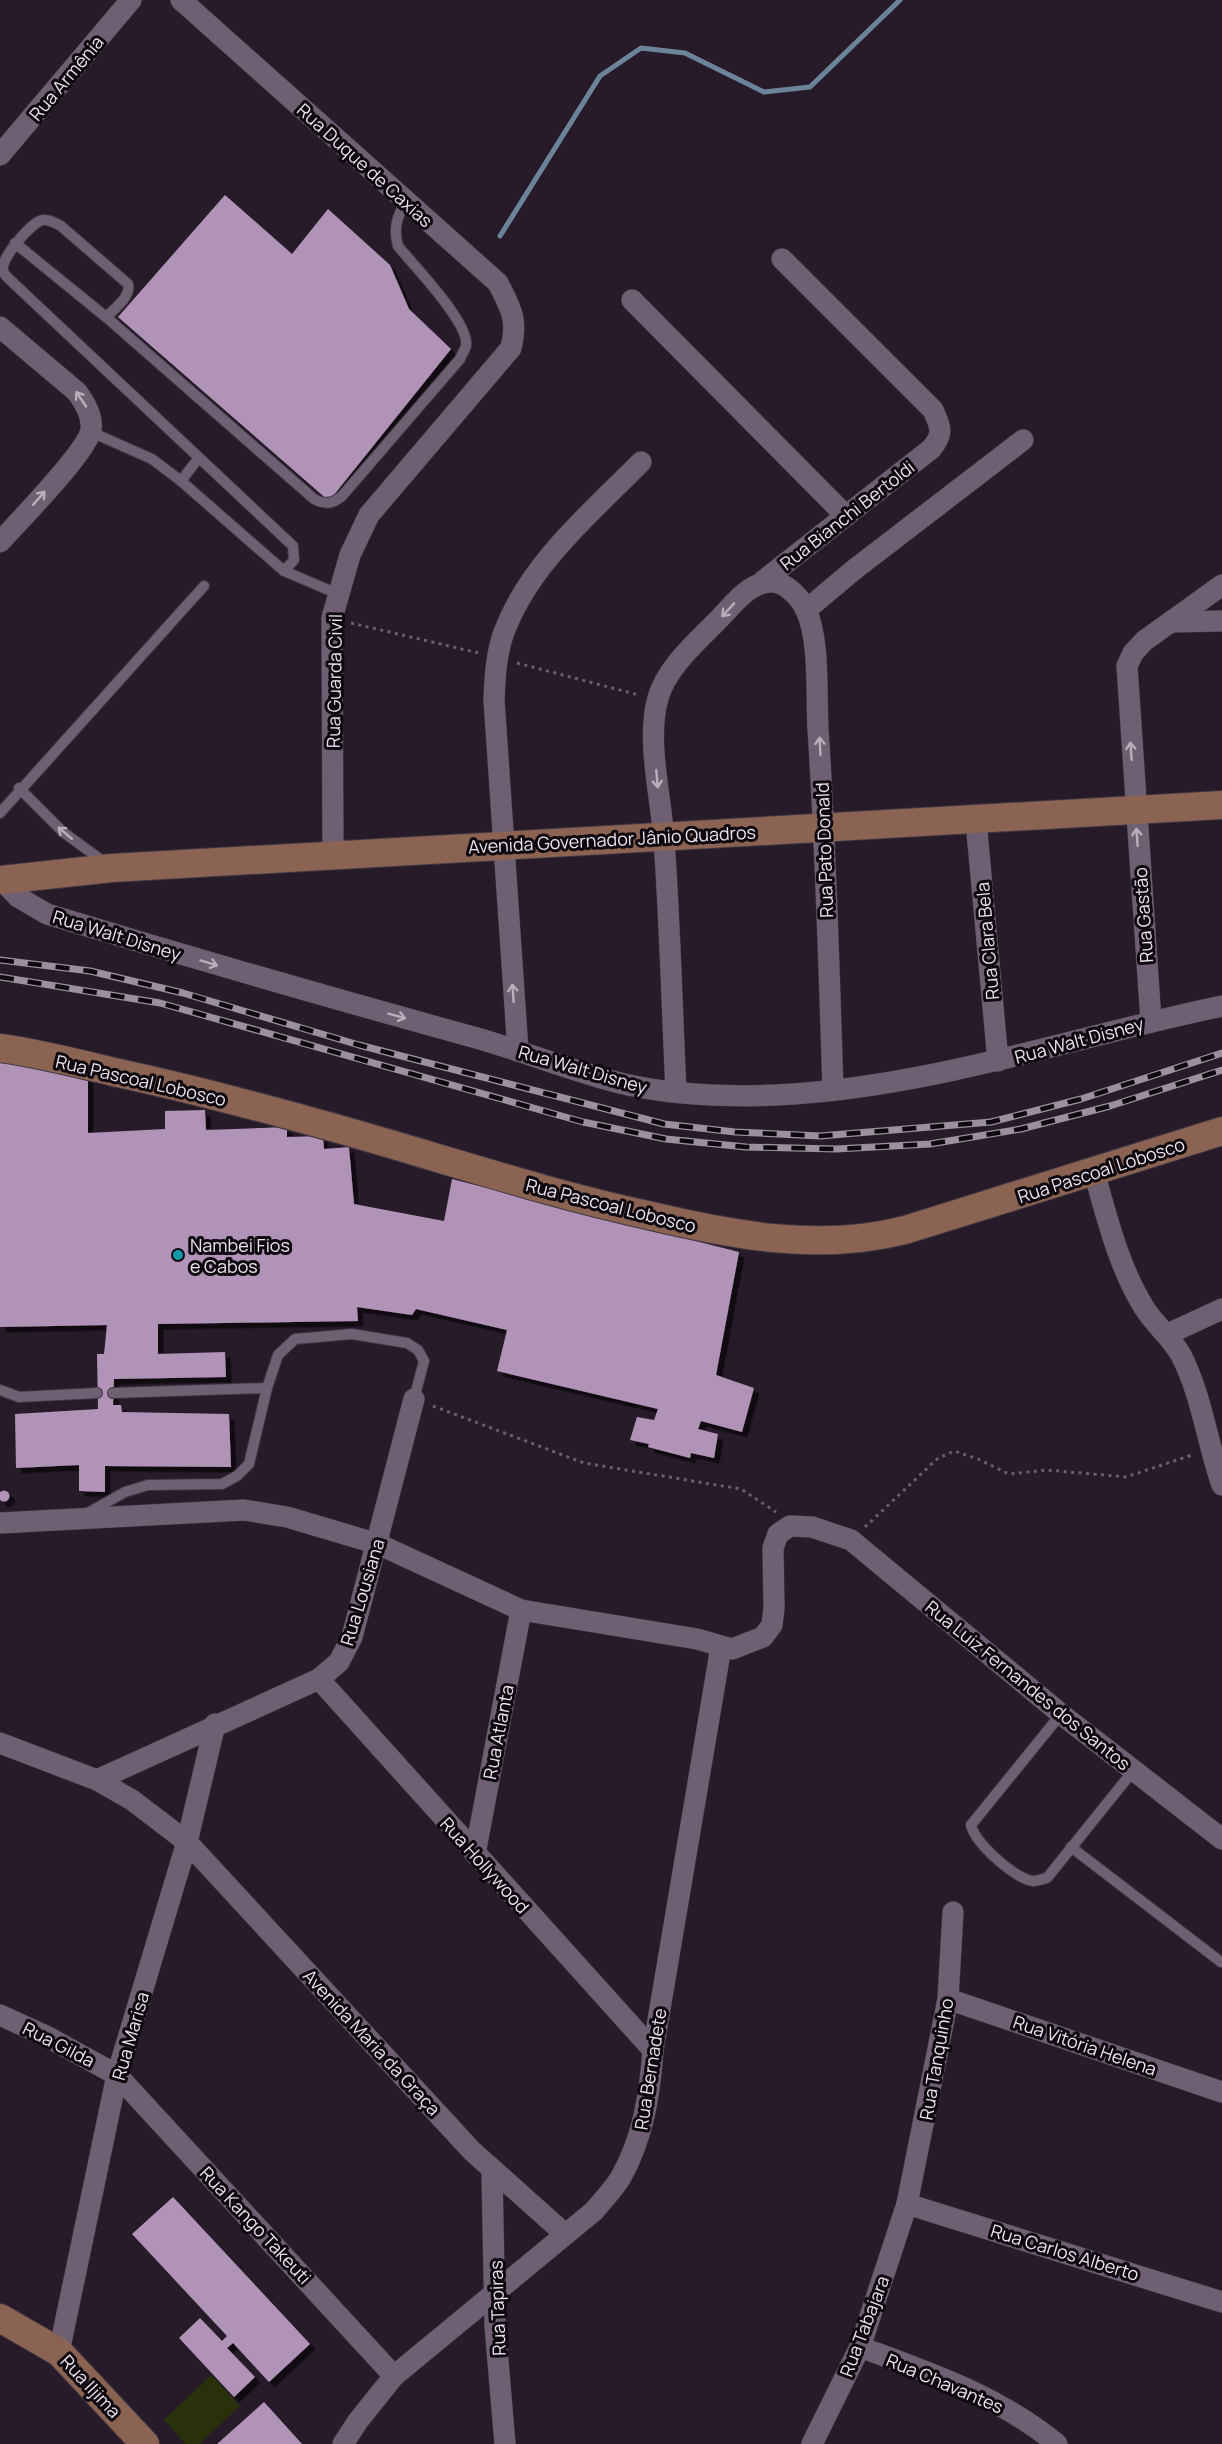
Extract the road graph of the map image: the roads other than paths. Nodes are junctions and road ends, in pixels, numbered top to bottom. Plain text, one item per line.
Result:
1 (131, 0) edge
2 (181, 0) edge
3 (0, 155) edge
4 (406, 201) junction
5 (15, 243) junction
6 (782, 259) dead end
7 (632, 300) dead end
8 (106, 317) junction
9 (0, 327) edge
10 (511, 348) joint
11 (91, 432) junction
12 (1023, 440) dead end
13 (198, 459) junction
14 (641, 462) dead end
15 (181, 481) junction
16 (846, 516) junction
17 (0, 542) edge
18 (284, 571) junction
19 (763, 581) junction
20 (1222, 585) edge
21 (204, 586) dead end
22 (338, 594) junction
23 (806, 610) junction
24 (1222, 621) edge
25 (1170, 622) junction
26 (19, 788) junction
27 (1222, 805) edge
28 (1135, 809) junction
29 (0, 813) edge
30 (976, 821) junction
31 (824, 826) junction
32 (664, 839) junction
33 (502, 846) junction
34 (333, 856) junction
35 (112, 868) junction
36 (1, 878) edge
37 (1222, 1006) edge
38 (1151, 1021) junction
39 (0, 1048) edge
40 (518, 1051) junction
41 (998, 1061) junction
42 (833, 1090) junction
43 (676, 1092) junction
44 (1222, 1131) edge
45 (1094, 1172) junction
46 (1222, 1309) edge
47 (1168, 1334) junction
48 (267, 1388) junction
49 (0, 1390) edge
50 (98, 1393) dead end
51 (113, 1394) dead end
52 (414, 1399) joint
53 (1222, 1485) edge
54 (78, 1518) junction
55 (0, 1523) edge
56 (378, 1544) junction
57 (521, 1610) junction
58 (720, 1647) junction
59 (319, 1678) junction
60 (1061, 1714) junction
61 (215, 1724) junction
62 (0, 1743) edge
63 (1133, 1771) junction
64 (97, 1780) junction
65 (1222, 1839) edge
66 (187, 1842) junction
67 (1071, 1847) junction
68 (476, 1854) junction
69 (953, 1912) dead end
70 (1221, 1962) edge
71 (948, 1999) junction
72 (0, 2015) edge
73 (653, 2050) junction
74 (117, 2075) junction
75 (1222, 2092) edge
76 (492, 2172) junction
77 (908, 2204) junction
78 (565, 2234) junction
79 (493, 2292) junction
80 (1222, 2302) edge
81 (0, 2318) edge
82 (860, 2347) junction
83 (59, 2352) junction
84 (394, 2376) junction
85 (145, 2444) edge
86 (344, 2444) edge
87 (505, 2444) edge
88 (812, 2444) edge
89 (1057, 2444) edge

1 - 3 street, Rua Armênia
2 - 4 street, Rua Duque de Caxias
4 - 8 lane
4 - 10 street, Rua Duque de Caxias
5 - 8 lane
5 - 8 lane
5 - 13 lane
6 - 16 street, Rua Bianchi Bertoldi
7 - 16 street
11 -> 9 street
10 - 22 street, Rua Guarda Civil
11 - 15 lane
17 -> 11 street
12 - 23 street
13 - 15 lane
13 - 18 lane
14 - 33 street
15 - 18 lane
16 - 19 street, Rua Bianchi Bertoldi
18 - 22 lane
19 - 23 street
19 -> 32 street, Rua Bianchi Bertoldi
20 - 25 street, Rua Gastão
21 - 26 lane
22 - 34 street, Rua Guarda Civil
31 -> 23 street, Rua Pato Donald
24 - 25 street
28 -> 25 street, Rua Gastão
26 - 29 lane
35 -> 26 lane
27 - 28 main road, Avenida Governador Jânio Quadros
28 - 30 main road, Avenida Governador Jânio Quadros
38 -> 28 street, Rua Gastão
30 - 31 main road, Avenida Governador Jânio Quadros
30 - 41 street, Rua Clara Bela
31 - 32 main road, Avenida Governador Jânio Quadros
31 - 42 street, Rua Pato Donald
32 - 33 main road, Avenida Governador Jânio Quadros
32 - 43 street, Rua Bianchi Bertoldi
33 - 34 main road, Avenida Governador Jânio Quadros
40 -> 33 street
34 - 35 main road, Avenida Governador Jânio Quadros
35 - 36 main road, Avenida Governador Jânio Quadros
36 -> 40 street, Rua Walt Disney
37 - 38 street, Rua Walt Disney
38 - 41 street, Rua Walt Disney
39 - 45 main road, Rua Pascoal Lobosco
40 - 43 street, Rua Walt Disney
41 - 42 street, Rua Walt Disney
42 - 43 street, Rua Walt Disney
44 - 45 main road, Rua Pascoal Lobosco
45 - 47 street
46 - 47 street
47 - 53 street
48 - 51 lane
48 - 52 lane
48 - 54 lane
49 - 50 lane
52 - 56 street, Rua Lousiana
54 - 55 street
54 - 56 street
56 - 57 street
56 - 59 street, Rua Lousiana
57 - 58 street
57 - 68 street, Rua Atlanta
58 - 60 street, Rua Luiz Fernandes dos Santos
58 - 73 street, Rua Bernadete
59 - 61 street, Rua Lousiana
59 - 68 street, Rua Hollywood
60 - 63 street, Rua Luiz Fernandes dos Santos
60 - 67 lane
61 - 64 street, Rua Lousiana
61 - 66 street, Rua Marisa
62 - 64 street, Avenida Maria da Graça
63 - 65 street, Rua Luiz Fernandes dos Santos
63 - 67 lane
64 - 66 street, Avenida Maria da Graça
66 - 74 street, Rua Marisa
66 - 76 street, Avenida Maria da Graça
67 - 70 lane
68 - 73 street, Rua Hollywood
69 - 71 street, Rua Tanquinho
71 - 75 street, Rua Vitória Helena
71 - 77 street, Rua Tanquinho
72 - 74 street, Rua Gilda
73 - 78 street, Rua Bernadete
74 - 83 street, Rua Marisa
74 - 84 street, Rua Kango Takeuti
76 - 78 street, Avenida Maria da Graça
76 - 79 street, Rua Tapiras
77 - 80 street, Rua Carlos Alberto
77 - 82 street, Rua Tabajara
78 - 79 street, Rua Bernadete
79 - 84 street, Rua Bernadete
79 - 87 street, Rua Tapiras
81 - 83 main road, Rua Iljima
82 - 88 street, Rua Tabajara
82 - 89 street, Rua Chavantes
83 - 85 main road, Rua Iljima
84 - 86 street, Rua Bernadete

